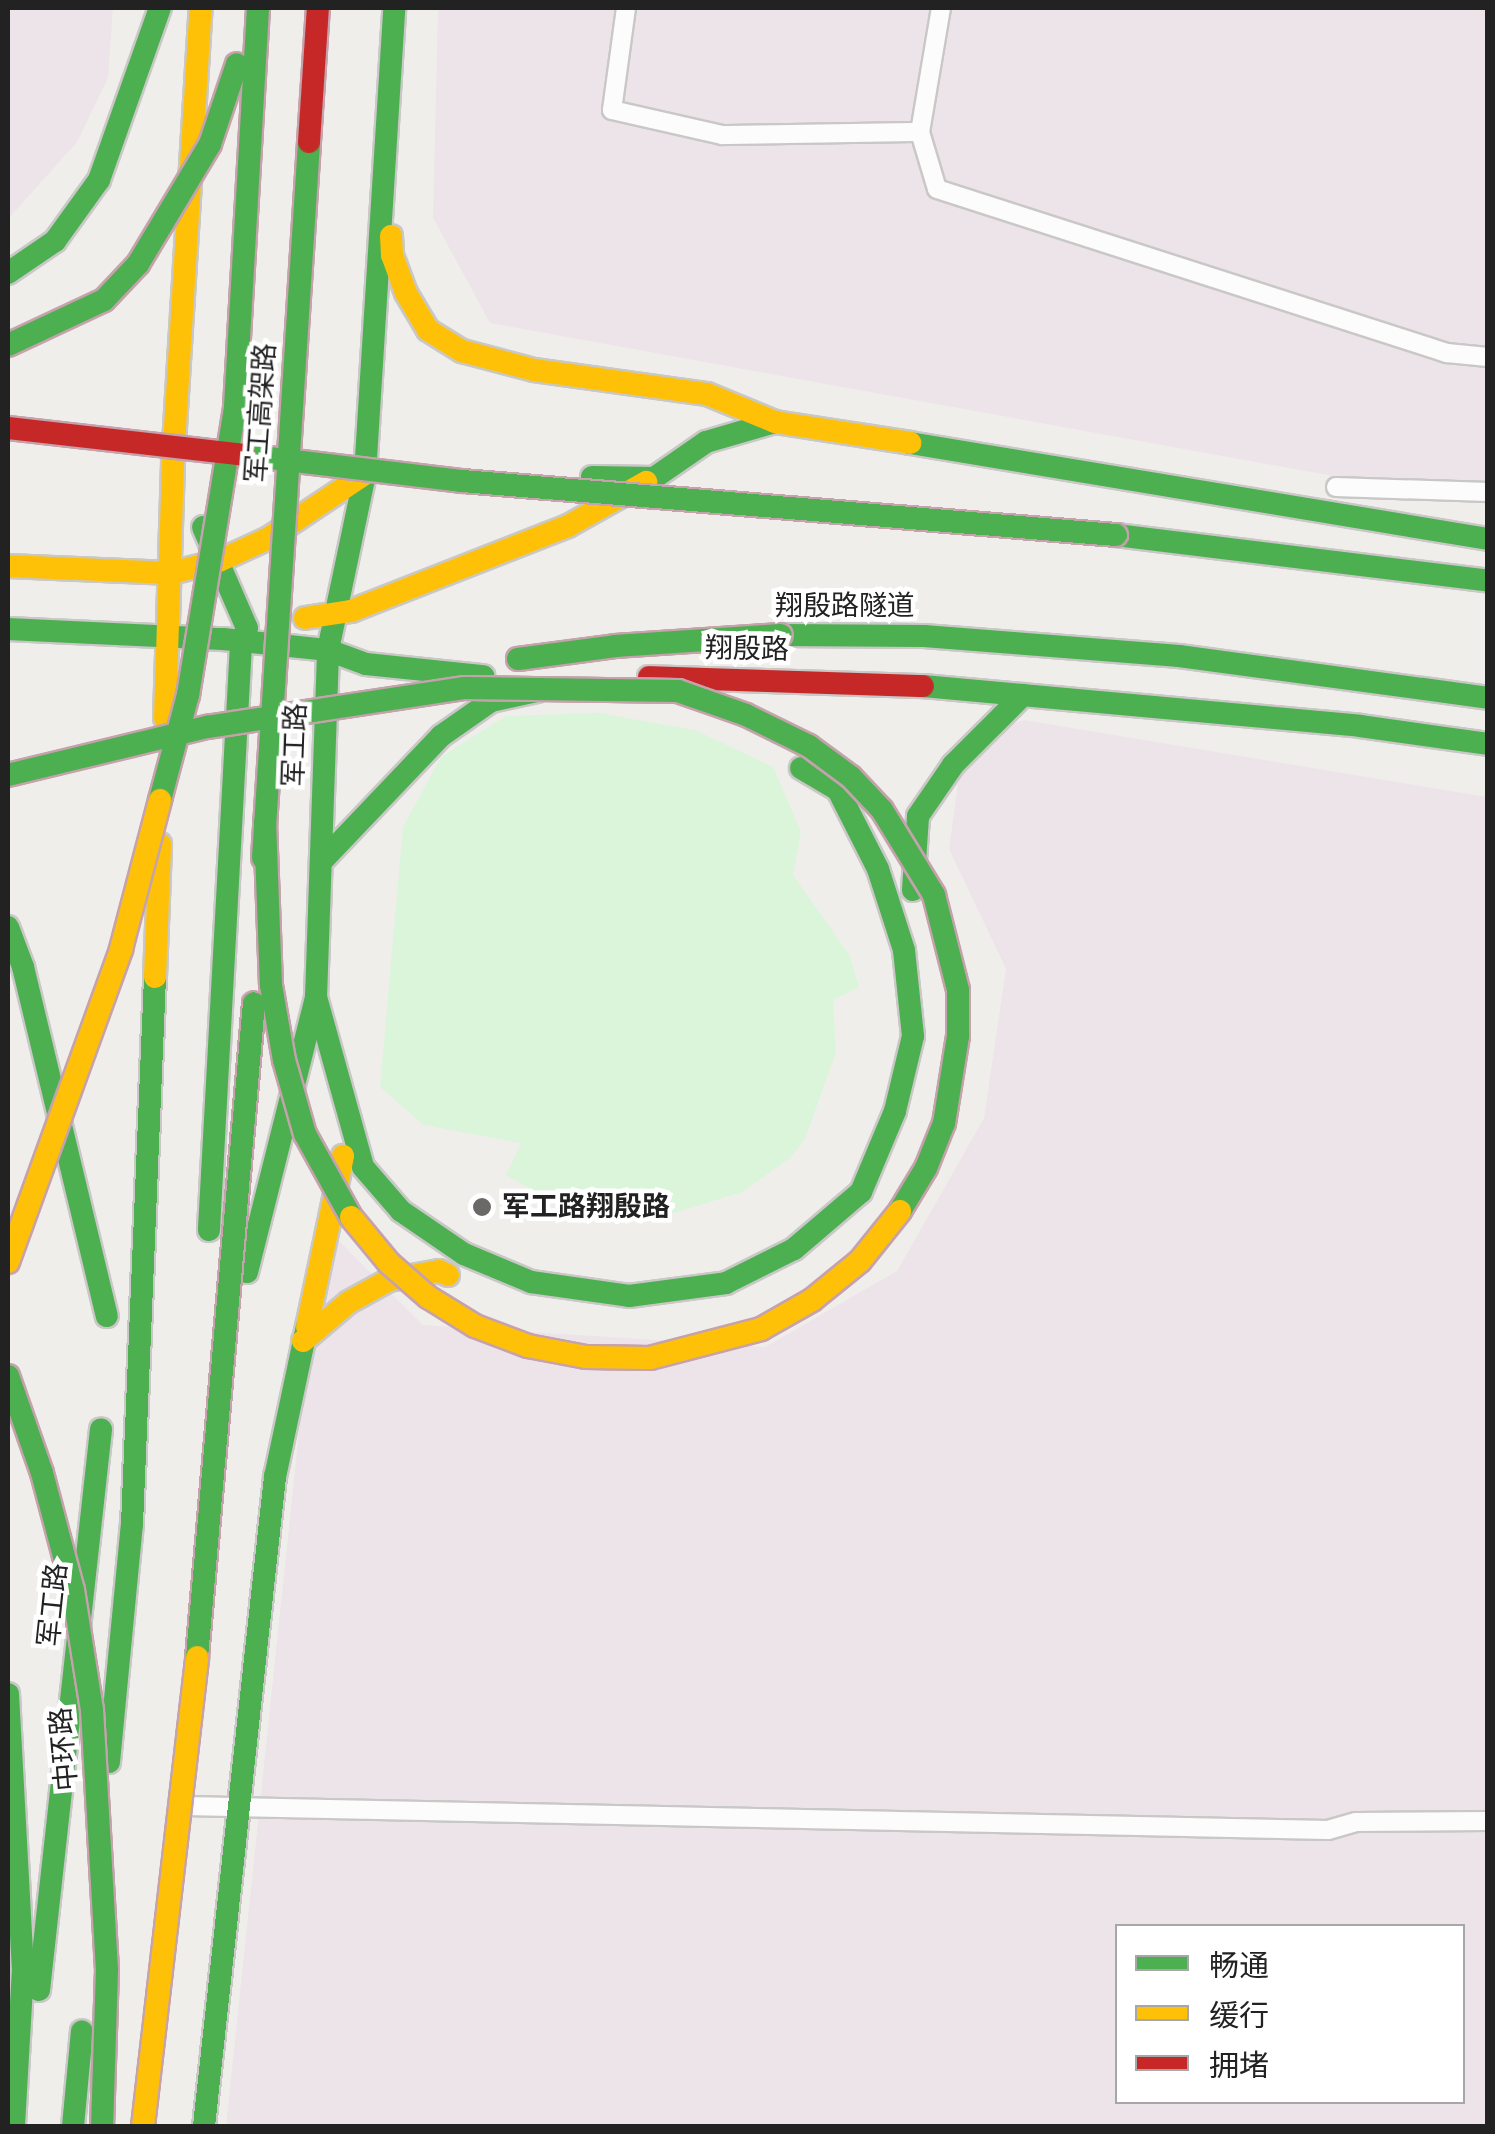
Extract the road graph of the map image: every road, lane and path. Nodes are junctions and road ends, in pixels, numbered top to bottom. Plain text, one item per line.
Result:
1 (160, 8) edge
2 (202, 8) edge
3 (249, 8) edge
4 (258, 8) edge
5 (318, 8) edge
6 (394, 8) edge
7 (626, 8) edge
8 (941, 8) edge
9 (386, 129) junction
10 (920, 132) junction
11 (8, 273) edge
12 (8, 345) edge
13 (1488, 356) edge
14 (775, 422) junction
15 (8, 428) edge
16 (8, 446) edge
17 (173, 460) junction
18 (365, 474) junction
19 (654, 478) junction
20 (1170, 483) junction
21 (1289, 486) dead end
22 (1309, 487) dead end
23 (1488, 492) edge
24 (1488, 538) edge
25 (219, 561) junction
26 (8, 566) edge
27 (170, 572) junction
28 (1488, 580) edge
29 (336, 612) junction
30 (8, 629) edge
31 (244, 636) junction
32 (168, 639) junction
33 (328, 650) junction
34 (603, 677) junction
35 (1024, 695) junction
36 (1488, 698) edge
37 (207, 727) junction
38 (1488, 744) edge
39 (8, 774) edge
40 (265, 822) junction
41 (322, 861) junction
42 (8, 927) edge
43 (316, 997) junction
44 (150, 1092) junction
45 (351, 1118) junction
46 (8, 1262) edge
47 (473, 1286) dead end
48 (675, 1328) dead end
49 (303, 1341) junction
50 (8, 1376) edge
51 (102, 1411) dead end
52 (196, 1474) junction
53 (8, 1694) edge
54 (182, 1806) junction
55 (238, 1807) junction
56 (1488, 1820) edge
57 (14, 2126) edge
58 (22, 2126) edge
59 (73, 2126) edge
60 (102, 2126) edge
61 (141, 2126) edge
62 (204, 2126) edge

1 - 11 main road
2 - 17 main road, 军工路
3 - 12 main road, bridge
4 - 46 main road, bridge
5 - 40 main road, 军工高架路, bridge
6 - 9 main road, 军工路
7 - 10 lane
8 - 10 lane
9 - 14 main road
9 - 18 main road, 军工路
10 - 13 lane
14 - 19 main road
14 - 20 main road
15 - 28 main road, bridge
16 - 17 main road
17 - 18 main road
17 - 25 main road, 军工路
17 - 27 main road, 军工路
18 - 19 main road
18 - 25 main road
18 - 29 main road, 军工路
19 - 29 main road
20 - 21 lane
20 - 24 main road
22 - 23 lane
25 - 27 main road
25 - 31 main road, 军工路
26 - 27 main road
27 - 32 main road, 军工路
29 - 31 main road
29 - 33 main road, 军工路
30 - 32 main road
31 - 32 main road
31 - 33 main road, 翔殷路
31 - 52 main road, 军工路
32 - 44 main road, 军工路
33 - 34 main road, 翔殷路
33 - 41 main road, 军工路
34 - 35 main road, 翔殷路
34 - 41 main road
34 - 45 main road
35 - 38 main road, 翔殷路
35 - 48 main road
36 - 37 main road, 翔殷路隧道, bridge
37 - 39 main road, bridge
37 - 40 main road, bridge
40 - 54 main road, bridge
41 - 43 main road, 军工路
42 - 44 main road, 军工路
43 - 45 main road
43 - 52 main road, 军工路
44 - 59 main road, 军工路
45 - 49 main road
47 - 49 main road
49 - 55 main road
50 - 60 main road, 中环路, bridge
51 - 58 main road, 军工路
52 - 61 main road, 军工路
53 - 57 main road, 中环路
54 - 55 lane
54 - 61 main road, bridge
55 - 56 lane
55 - 62 main road

